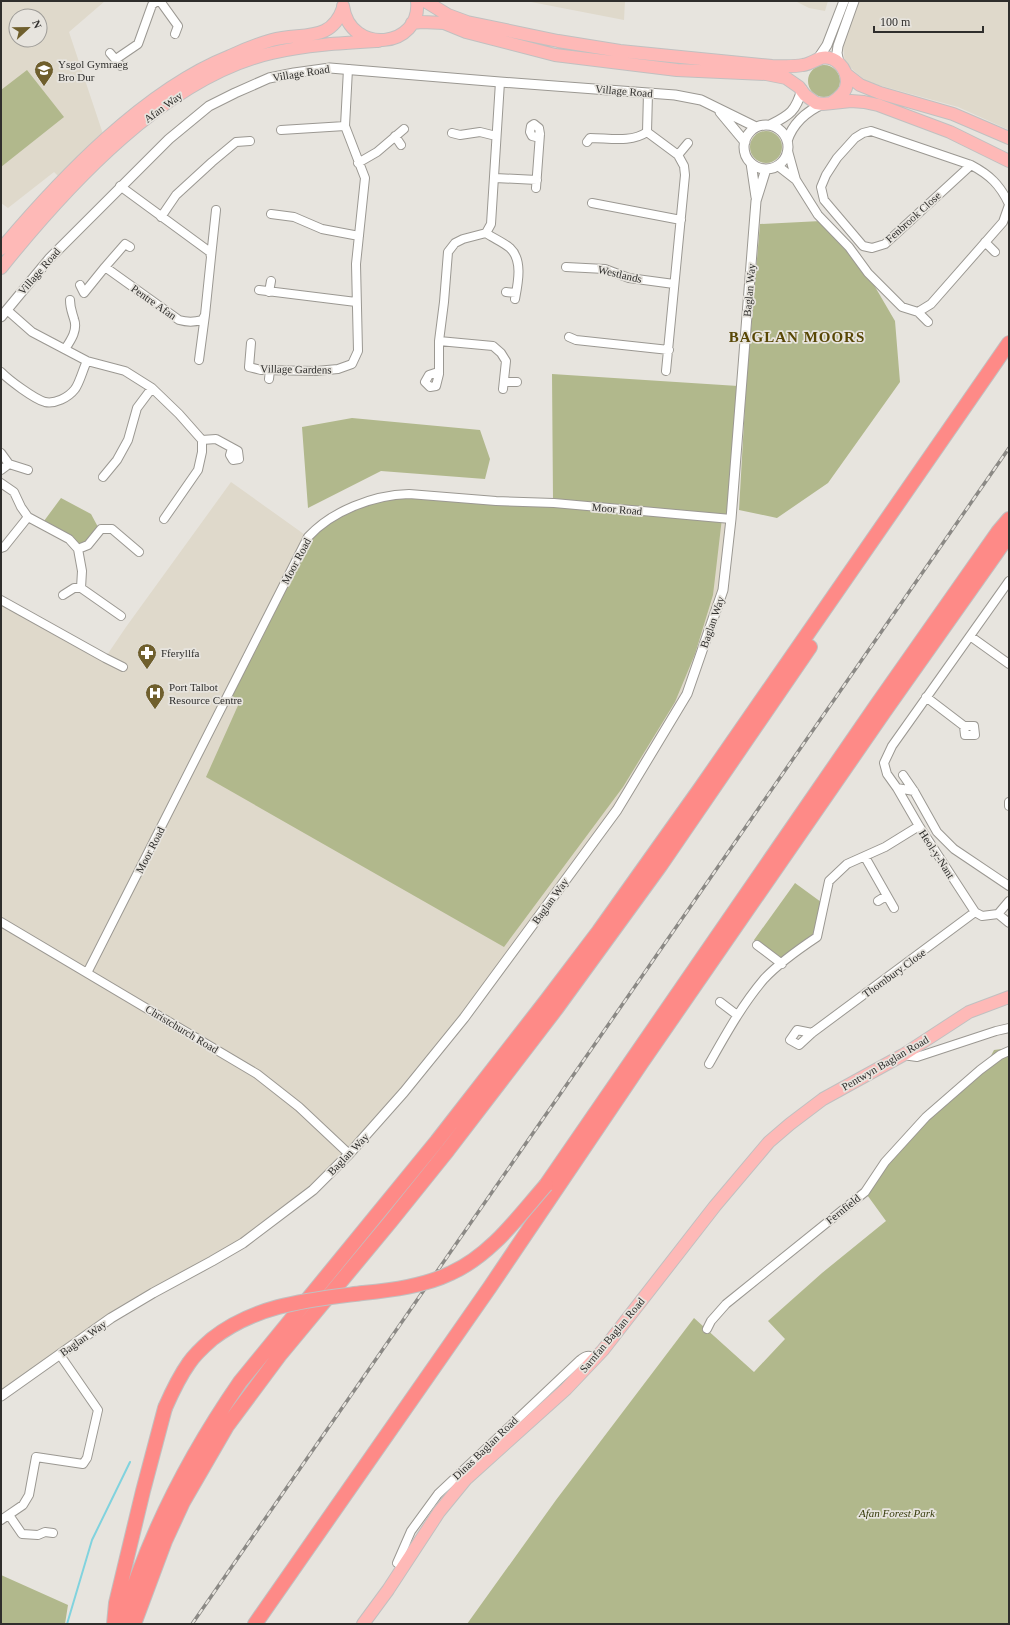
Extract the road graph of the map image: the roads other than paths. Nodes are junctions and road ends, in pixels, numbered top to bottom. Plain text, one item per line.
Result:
1 (158, 1) edge
2 (417, 1) edge
3 (425, 1) edge
4 (844, 1) edge
5 (854, 1) edge
6 (343, 4) edge
7 (412, 23) junction
8 (175, 34) dead end
9 (378, 41) junction
10 (817, 60) junction
11 (839, 63) junction
12 (121, 66) dead end
13 (348, 68) junction
14 (846, 74) junction
15 (500, 82) junction
16 (802, 89) junction
17 (648, 93) junction
18 (827, 104) junction
19 (717, 108) junction
20 (770, 125) junction
21 (345, 126) junction
22 (756, 127) junction
23 (404, 129) dead end
24 (281, 130) dead end
25 (647, 132) junction
26 (452, 133) dead end
27 (540, 134) dead end
28 (395, 136) junction
29 (496, 136) junction
30 (1009, 138) edge
31 (250, 141) dead end
32 (587, 142) dead end
33 (745, 142) junction
34 (688, 143) dead end
35 (401, 145) dead end
36 (788, 146) junction
37 (678, 155) junction
38 (1009, 161) edge
39 (358, 163) junction
40 (751, 163) junction
41 (971, 165) junction
42 (778, 166) junction
43 (766, 169) junction
44 (495, 178) junction
45 (796, 180) junction
46 (120, 186) junction
47 (756, 201) junction
48 (592, 203) dead end
49 (1009, 204) edge
50 (216, 210) dead end
51 (271, 214) dead end
52 (161, 217) junction
53 (681, 220) junction
54 (486, 233) junction
55 (359, 236) junction
56 (985, 242) junction
57 (130, 247) dead end
58 (1, 249) edge
59 (995, 252) dead end
60 (211, 257) junction
61 (105, 267) junction
62 (566, 267) dead end
63 (1, 268) edge
64 (271, 281) dead end
65 (674, 284) junction
66 (80, 286) dead end
67 (259, 290) dead end
68 (269, 292) junction
69 (506, 292) dead end
70 (70, 300) dead end
71 (356, 302) junction
72 (7, 310) junction
73 (918, 312) junction
74 (205, 315) junction
75 (1, 318) edge
76 (928, 322) dead end
77 (569, 337) dead end
78 (439, 341) junction
79 (251, 343) dead end
80 (1009, 343) edge
81 (65, 349) junction
82 (669, 350) junction
83 (1009, 359) edge
84 (199, 360) dead end
85 (87, 361) junction
86 (1, 368) edge
87 (270, 370) junction
88 (666, 371) dead end
89 (439, 374) dead end
90 (269, 379) dead end
91 (517, 382) dead end
92 (152, 388) junction
93 (202, 440) junction
94 (232, 448) dead end
95 (1, 453) edge
96 (9, 464) junction
97 (1, 470) edge
98 (28, 470) dead end
99 (103, 477) dead end
100 (1, 483) edge
101 (28, 517) junction
102 (164, 519) dead end
103 (731, 519) junction
104 (1009, 519) edge
105 (1009, 536) edge
106 (1, 548) edge
107 (78, 549) junction
108 (139, 552) dead end
109 (1009, 581) edge
110 (81, 588) junction
111 (63, 595) dead end
112 (1, 600) edge
113 (121, 616) dead end
114 (970, 636) junction
115 (1009, 664) edge
116 (124, 667) dead end
117 (926, 696) junction
118 (964, 726) dead end
119 (903, 775) dead end
120 (897, 788) junction
121 (914, 791) junction
122 (1009, 802) edge
123 (1009, 806) edge
124 (919, 826) junction
125 (865, 857) junction
126 (1009, 886) edge
127 (886, 896) junction
128 (878, 901) dead end
129 (1009, 901) edge
130 (894, 908) dead end
131 (979, 914) junction
132 (998, 914) junction
133 (1, 922) edge
134 (1009, 923) edge
135 (757, 946) dead end
136 (782, 964) junction
137 (87, 973) junction
138 (1009, 997) edge
139 (720, 1002) dead end
140 (737, 1015) junction
141 (1009, 1028) edge
142 (812, 1033) dead end
143 (1009, 1051) edge
144 (903, 1055) junction
145 (709, 1064) dead end
146 (769, 1142) joint
147 (349, 1154) junction
148 (707, 1329) dead end
149 (60, 1355) junction
150 (594, 1358) junction
151 (1, 1396) edge
152 (9, 1515) junction
153 (1, 1520) edge
154 (52, 1533) dead end
155 (397, 1563) dead end
156 (114, 1624) edge
157 (122, 1624) edge
158 (134, 1624) edge
159 (255, 1624) edge
160 (363, 1624) edge

1 - 8 street
1 - 12 street
2 - 7 main road
3 - 10 main road
4 - 10 street
5 - 11 street
6 - 9 main road
6 - 58 main road, Afan Way
7 - 9 main road, Afan Way
7 - 16 main road
9 - 63 main road, Afan Way
10 - 11 main road
11 - 14 main road
13 - 15 street, Village Road
13 - 21 street, Village Gardens
13 - 46 street, Village Road
14 - 18 main road
14 - 30 main road
15 - 17 street, Village Road
15 - 29 street
16 - 18 main road
16 - 20 street
17 - 19 street, Village Road
17 - 25 street
18 - 36 street
18 - 38 main road
19 - 22 street, Village Road
19 - 33 street, Village Road
20 - 22 street
20 - 36 street
21 - 24 street
21 - 39 street, Village Gardens
22 - 33 street
23 - 28 street
25 - 32 street
25 - 37 street
26 - 29 street
27 - 44 street
28 - 35 street
28 - 39 street
29 - 44 street
31 - 52 street
33 - 40 street
34 - 37 street
36 - 42 street
36 - 45 street
37 - 53 street
39 - 55 street, Village Gardens
40 - 43 street
40 - 47 street, Baglan Way
41 - 41 street, Fenbrook Close
41 - 49 street, Fenbrook Close
42 - 43 street
42 - 45 street
43 - 47 street, Baglan Way
44 - 54 street
45 - 73 street
46 - 52 street
46 - 72 street, Village Road
47 - 103 street, Baglan Way
48 - 53 street
49 - 56 street, Fenbrook Close
50 - 60 street
51 - 55 street
52 - 60 street
53 - 65 street
54 - 69 street
54 - 78 street
55 - 71 street, Village Gardens
56 - 59 street
56 - 73 street, Fenbrook Close
57 - 61 street
60 - 74 street
61 - 66 street
61 - 74 street, Pentre Afan
62 - 65 street, Westlands
64 - 68 street
65 - 82 street
67 - 68 street
68 - 71 street
70 - 81 street
71 - 87 street, Village Gardens
72 - 75 street, Village Road
72 - 81 street
73 - 76 street
74 - 84 street
77 - 82 street
78 - 89 street
78 - 91 street
79 - 87 street, Village Gardens
80 - 157 highway
81 - 85 street
82 - 88 street
83 - 158 highway
85 - 86 street
85 - 92 street
87 - 90 street
92 - 93 street
92 - 99 street
93 - 94 street
93 - 102 street
95 - 96 street
96 - 97 street
96 - 98 street
100 - 101 street
101 - 106 street
101 - 107 street
103 - 137 street, Moor Road
103 - 147 street, Baglan Way
104 - 156 highway, bridge
105 - 159 highway
107 - 108 street
107 - 110 street
109 - 114 street, Heol-y-Nant
110 - 111 street
110 - 113 street
112 - 116 street
114 - 115 street
114 - 117 street, Heol-y-Nant
117 - 118 street
117 - 120 street, Heol-y-Nant
119 - 121 street, Heol-y-Nant
120 - 121 street
120 - 124 street, Heol-y-Nant
121 - 126 street, Heol-y-Nant
122 - 123 street
124 - 125 street
124 - 131 street, Heol-y-Nant
125 - 127 street
125 - 136 street
127 - 128 street
127 - 130 street
129 - 132 street
131 - 132 street
131 - 142 street, Thornbury Close
132 - 134 street
133 - 137 street, Christchurch Road
135 - 136 street
136 - 140 street
137 - 147 street, Christchurch Road
138 - 144 main road, Pentwyn Baglan Road
139 - 140 street
140 - 145 street
141 - 144 street
143 - 148 street, Fernfield
144 - 146 main road, Pentwyn Baglan Road
146 - 150 main road, Sarnfan Baglan Road
147 - 149 street, Baglan Way
149 - 151 street, Baglan Way
149 - 152 street
150 - 155 street, Dinas Baglan Road
150 - 160 main road, Sarnfan Baglan Road
152 - 153 street
152 - 154 street

